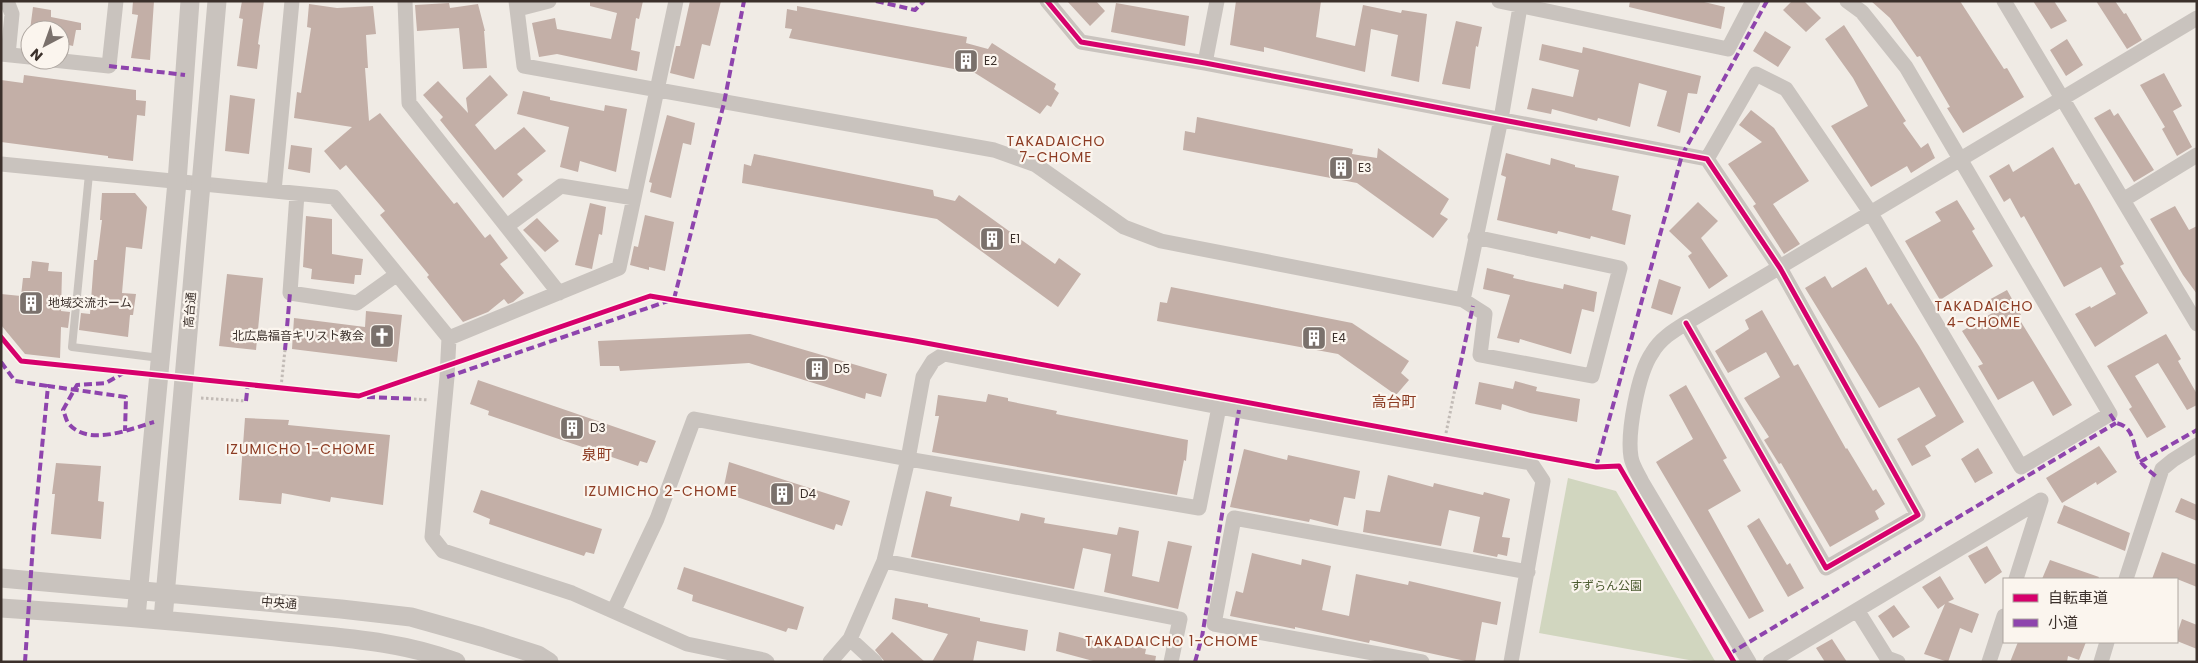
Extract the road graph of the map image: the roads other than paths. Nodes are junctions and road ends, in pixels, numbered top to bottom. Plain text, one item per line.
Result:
1 (7, 1) edge
2 (116, 1) edge
3 (190, 1) edge
4 (217, 1) edge
5 (292, 1) edge
6 (405, 1) edge
7 (549, 1) edge
8 (676, 1) edge
9 (1047, 1) edge
10 (1217, 1) edge
11 (1499, 1) edge
12 (1753, 1) edge
13 (1847, 1) edge
14 (2004, 1) edge
15 (1521, 3) edge
16 (517, 5) edge
17 (2197, 18) edge
18 (5, 55) edge
19 (20, 56) edge
20 (70, 62) edge
21 (1205, 63) junction
22 (658, 91) junction
23 (2061, 98) junction
24 (1501, 119) junction
25 (2197, 155) edge
26 (1959, 158) junction
27 (1708, 160) junction
28 (1, 164) edge
29 (89, 174) junction
30 (177, 182) junction
31 (201, 184) junction
32 (274, 191) junction
33 (297, 194) junction
34 (634, 198) junction
35 (2123, 200) junction
36 (1870, 212) junction
37 (508, 226) junction
38 (1475, 237) junction
39 (1780, 268) junction
40 (396, 275) junction
41 (559, 293) junction
42 (1462, 300) junction
43 (1686, 322) junction
44 (2197, 324) edge
45 (449, 338) junction
46 (160, 358) junction
47 (1219, 407) junction
48 (2197, 445) edge
49 (908, 459) junction
50 (884, 562) junction
51 (1528, 572) junction
52 (1, 578) edge
53 (2016, 578) edge
54 (2126, 578) edge
55 (140, 590) junction
56 (167, 593) junction
57 (1, 608) edge
58 (614, 610) junction
59 (1857, 610) junction
60 (136, 617) junction
61 (163, 619) junction
62 (2003, 619) edge
63 (850, 639) junction
64 (2107, 643) edge
65 (456, 662) edge
66 (549, 662) edge
67 (767, 662) edge
68 (830, 662) edge
69 (875, 662) edge
70 (1171, 662) edge
71 (1422, 662) edge
72 (1511, 662) edge
73 (1749, 662) edge
74 (1770, 662) edge
75 (1898, 662) edge
76 (1990, 662) edge
77 (2100, 662) edge

1 - 18 street
2 - 20 street
3 - 30 street, 高台通
4 - 31 street, 高台通
5 - 32 street
6 - 37 street
7 - 16 street
8 - 22 street
9 - 21 street
10 - 21 street
11 - 15 street
12 - 15 street
13 - 26 street
14 - 23 street
15 - 24 street
16 - 22 street
17 - 23 street
18 - 19 street
21 - 24 street
22 - 34 street
22 - 42 street
23 - 26 street
23 - 35 street
24 - 27 street
24 - 38 street
25 - 35 street
26 - 36 street
26 - 36 street
27 - 36 street
27 - 39 street
28 - 29 street
29 - 30 street
29 - 46 lane
30 - 31 street
30 - 46 street, 高台通
31 - 32 street
31 - 56 street, 高台通
32 - 33 street
33 - 40 street
33 - 40 street
34 - 37 street
34 - 41 street
35 - 44 street
36 - 39 street
37 - 41 street
38 - 42 street
38 - 42 street
39 - 43 street
39 - 43 street
40 - 45 street
41 - 45 street
43 - 73 street
45 - 58 street
46 - 55 street, 高台通
47 - 49 street
47 - 49 street
47 - 51 street
48 - 54 street
49 - 50 street
49 - 58 street
50 - 63 street
50 - 70 street
51 - 71 street
51 - 72 street
52 - 55 street, 中央通
53 - 59 street
55 - 56 street, 中央通
55 - 60 street, 高台通
56 - 61 street, 高台通
56 - 66 street, 中央通
57 - 60 street
58 - 67 street
59 - 74 street
59 - 75 street
60 - 61 street
61 - 65 street
62 - 76 street
63 - 68 street
63 - 69 street
64 - 77 street

